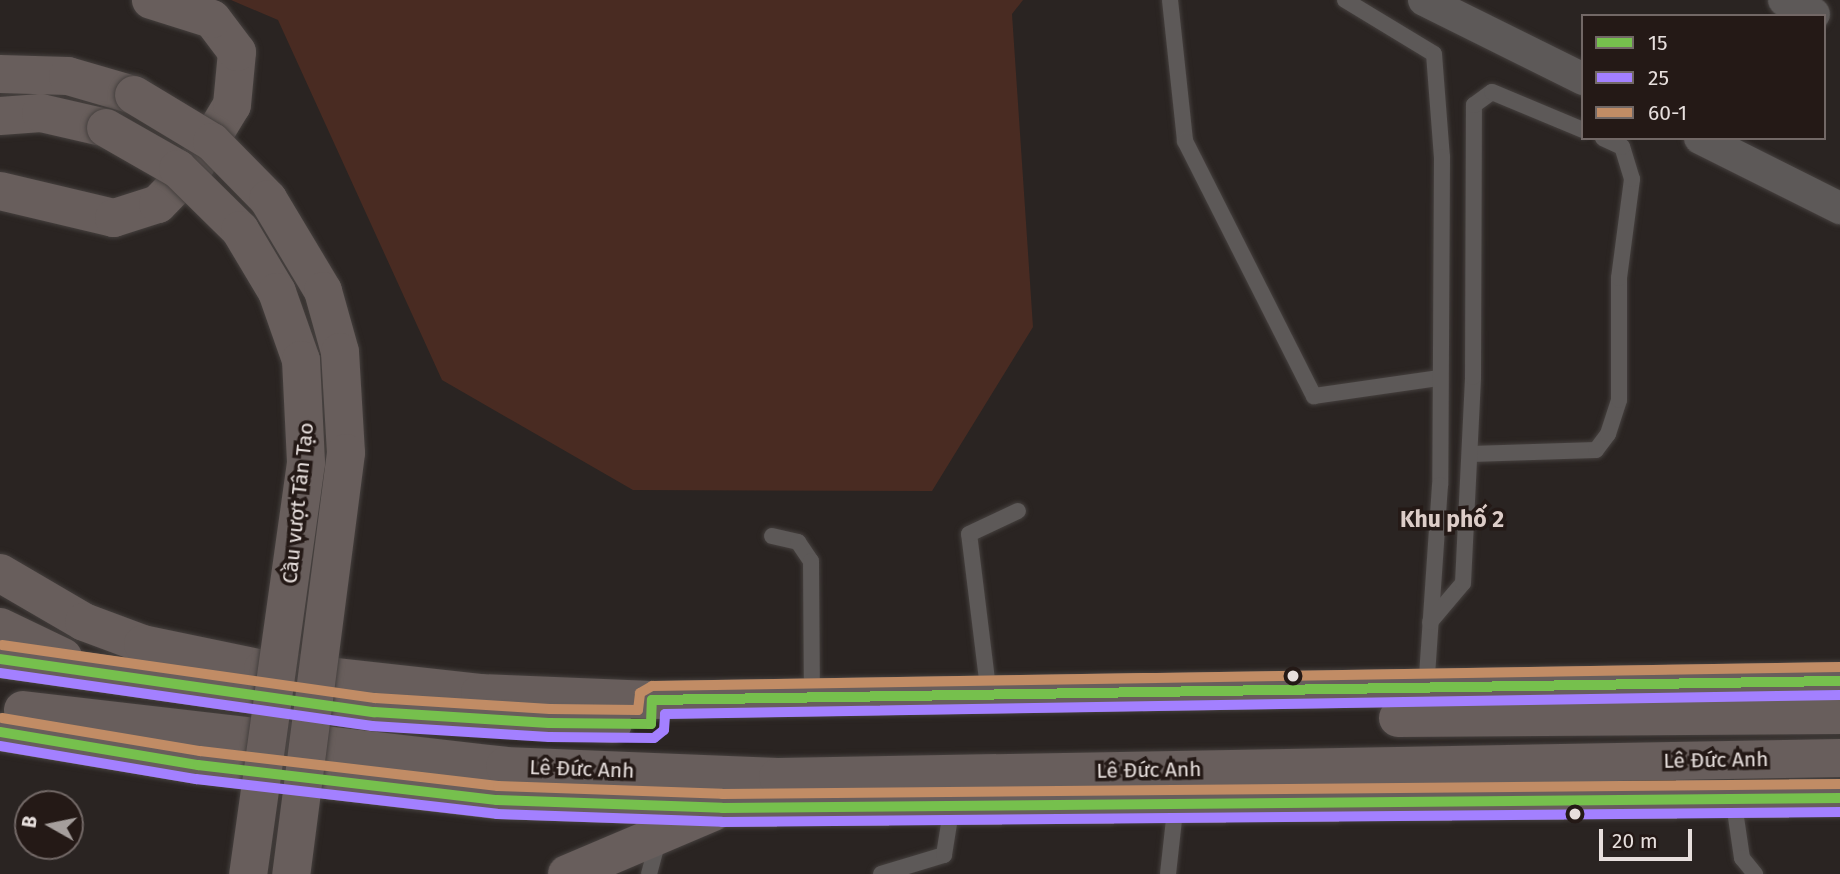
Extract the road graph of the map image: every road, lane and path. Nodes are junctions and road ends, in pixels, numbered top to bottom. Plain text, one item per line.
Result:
1 (151, 0) edge
2 (1170, 0) edge
3 (1345, 0) edge
4 (1424, 0) edge
5 (1784, 0) edge
6 (1820, 14) edge
7 (0, 74) edge
8 (1581, 78) edge
9 (0, 116) edge
10 (1581, 129) edge
11 (1608, 140) edge
12 (1704, 140) edge
13 (0, 191) edge
14 (1840, 208) edge
15 (1439, 378) junction
16 (1471, 454) junction
17 (1018, 511) dead end
18 (772, 536) dead end
19 (0, 573) edge
20 (1430, 622) junction
21 (0, 627) edge
22 (0, 659) edge
23 (103, 676) junction
24 (1840, 681) edge
25 (1426, 692) junction
26 (989, 696) junction
27 (812, 699) junction
28 (0, 707) edge
29 (651, 712) junction
30 (1840, 715) edge
31 (0, 732) edge
32 (1840, 758) edge
33 (1732, 760) junction
34 (1733, 797) junction
35 (1840, 798) edge
36 (1176, 803) junction
37 (952, 805) junction
38 (722, 808) junction
39 (660, 835) junction
40 (1740, 866) edge
41 (248, 874) edge
42 (291, 874) edge
43 (567, 874) edge
44 (649, 874) edge
45 (881, 874) edge
46 (1168, 874) edge
47 (1755, 874) edge

1 - 13 highway
2 - 15 lane
3 - 15 lane
4 - 8 street
5 - 6 street
7 - 42 highway, bridge
9 - 41 highway, Cầu vượt Tân Tạo, bridge
10 - 16 lane
11 - 16 lane
12 - 14 street
15 - 20 lane
16 - 20 lane
17 - 26 lane
18 - 27 lane
19 - 29 highway, Lê Đức Anh
20 - 25 lane
21 - 23 highway
22 - 23 highway, Lê Đức Anh
23 - 29 highway, Lê Đức Anh
24 - 25 highway, Lê Đức Anh
25 - 26 highway, Lê Đức Anh
26 - 27 highway, Lê Đức Anh
27 - 29 highway, Lê Đức Anh
28 - 33 highway, Lê Đức Anh
29 - 30 highway, Lê Đức Anh
31 - 38 highway, Lê Đức Anh
32 - 33 highway, Lê Đức Anh
33 - 34 lane
34 - 35 highway, Lê Đức Anh
34 - 36 highway, Lê Đức Anh
34 - 40 lane
36 - 37 highway, Lê Đức Anh
36 - 46 lane
37 - 38 highway, Lê Đức Anh
37 - 45 lane
38 - 39 highway
39 - 43 highway
39 - 44 lane
40 - 47 lane

